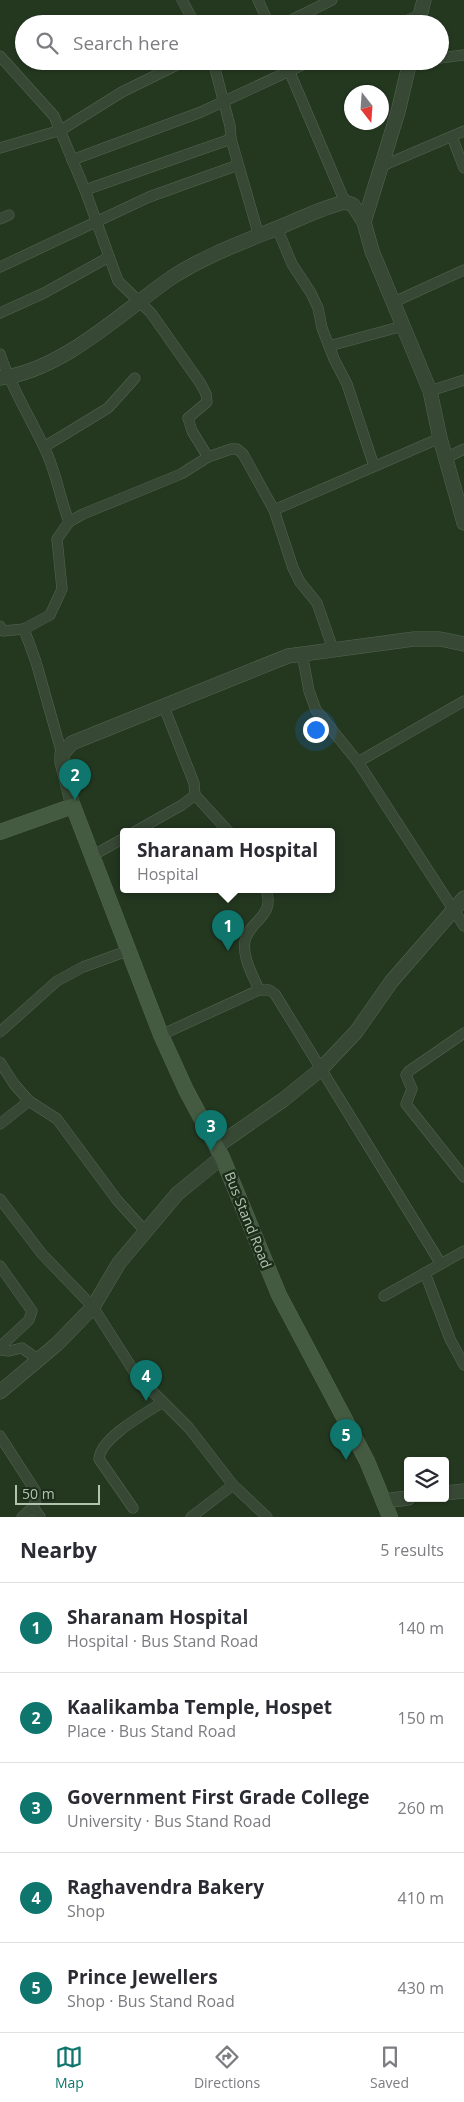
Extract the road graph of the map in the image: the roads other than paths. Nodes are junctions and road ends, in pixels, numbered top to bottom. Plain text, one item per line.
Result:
1 (182, 0) edge
2 (258, 0) edge
3 (332, 0) edge
4 (424, 0) edge
5 (190, 15) edge
6 (265, 15) edge
7 (301, 15) edge
8 (420, 15) edge
9 (464, 55) edge
10 (0, 56) edge
11 (449, 57) edge
12 (167, 70) edge
13 (215, 70) edge
14 (411, 70) edge
15 (289, 71) joint
16 (224, 101) junction
17 (61, 130) junction
18 (464, 131) edge
19 (452, 137) junction
20 (231, 139) junction
21 (0, 148) edge
22 (72, 160) junction
23 (238, 165) junction
24 (382, 166) junction
25 (464, 168) edge
26 (85, 190) junction
27 (345, 202) junction
28 (97, 221) junction
29 (364, 222) junction
30 (277, 228) junction
31 (259, 236) junction
32 (109, 257) junction
33 (0, 267) edge
34 (464, 270) edge
35 (140, 301) junction
36 (394, 302) junction
37 (0, 313) edge
38 (403, 326) junction
39 (329, 346) junction
40 (0, 354) edge
41 (4, 377) edge
42 (135, 378) dead end
43 (464, 380) edge
44 (430, 391) junction
45 (440, 438) junction
46 (44, 447) junction
47 (464, 450) edge
48 (208, 457) junction
49 (446, 458) junction
50 (374, 466) junction
51 (274, 510) junction
52 (69, 522) junction
53 (464, 523) edge
54 (0, 626) edge
55 (24, 629) junction
56 (464, 644) edge
57 (333, 649) junction
58 (302, 653) junction
59 (464, 701) edge
60 (164, 707) junction
61 (62, 754) junction
62 (358, 762) junction
63 (195, 795) junction
64 (73, 806) junction
65 (141, 828) edge
66 (225, 828) edge
67 (0, 832) edge
68 (120, 840) edge
69 (92, 856) junction
70 (267, 893) edge
71 (464, 898) edge
72 (454, 908) junction
73 (464, 926) edge
74 (127, 951) junction
75 (259, 990) junction
76 (0, 1032) edge
77 (464, 1033) edge
78 (161, 1035) junction
79 (0, 1062) edge
80 (320, 1070) junction
81 (29, 1100) junction
82 (0, 1124) edge
83 (220, 1152) junction
84 (464, 1177) edge
85 (0, 1199) edge
86 (146, 1232) junction
87 (464, 1251) edge
88 (440, 1264) junction
89 (0, 1266) edge
90 (425, 1273) junction
91 (384, 1296) dead end
92 (93, 1306) junction
93 (0, 1349) edge
94 (38, 1360) junction
95 (464, 1365) edge
96 (0, 1392) edge
97 (163, 1402) junction
98 (0, 1436) edge
99 (233, 1485) junction
100 (464, 1491) edge
101 (449, 1493) edge
102 (404, 1498) edge
103 (383, 1501) junction
104 (33, 1507) junction
105 (133, 1508) dead end
106 (261, 1515) edge
107 (22, 1517) edge
108 (40, 1517) edge
109 (191, 1517) edge
110 (390, 1517) edge

1 - 5 street
2 - 6 street
3 - 7 street
4 - 8 street
9 - 11 street
10 - 17 street
12 - 17 street
13 - 16 street
14 - 24 street
15 - 16 street
15 - 27 street
16 - 20 street
16 - 22 street
17 - 21 street
17 - 22 street
18 - 19 street
19 - 24 street
19 - 25 street
20 - 23 street
20 - 26 street
22 - 26 street
23 - 28 street
23 - 31 street
24 - 29 street
26 - 28 street
27 - 29 street
27 - 30 street
28 - 32 street
28 - 33 street
29 - 36 street
30 - 31 street
30 - 39 street
31 - 35 street
32 - 35 street
32 - 37 street
34 - 36 street
35 - 41 street
35 - 48 street
36 - 38 street
38 - 39 street
38 - 44 street
39 - 50 street
40 - 41 street
41 - 46 street
42 - 46 street
43 - 44 street
44 - 45 street
45 - 49 street
45 - 50 street
46 - 52 street
47 - 49 street
48 - 51 street
48 - 52 street
49 - 53 street
50 - 51 street
51 - 57 street
52 - 55 street
54 - 55 street
55 - 61 street
56 - 57 street
57 - 58 street
58 - 60 street
58 - 62 street
59 - 62 street
60 - 61 street
60 - 63 street
61 - 64 street
62 - 72 street
63 - 65 street
63 - 66 street
64 - 67 main road
64 - 69 main road, Bus Stand Road
68 - 69 street
69 - 74 main road, Bus Stand Road
70 - 75 street
71 - 72 street
72 - 73 street
72 - 80 street
74 - 76 street
74 - 78 main road, Bus Stand Road
75 - 78 street
75 - 80 street
77 - 84 street
78 - 83 main road, Bus Stand Road
79 - 81 street
80 - 83 street
80 - 88 street
81 - 82 street
81 - 86 street
83 - 86 street
83 - 103 main road, Bus Stand Road
85 - 92 street
86 - 92 street
87 - 88 street
88 - 90 street
89 - 93 street
90 - 91 street
90 - 95 street
92 - 94 street
92 - 97 street
93 - 94 street
94 - 96 street
97 - 99 street
97 - 105 street
98 - 104 street
99 - 106 street
99 - 109 street
100 - 101 street
102 - 103 street
103 - 110 main road, Bus Stand Road
104 - 107 street
104 - 108 street

